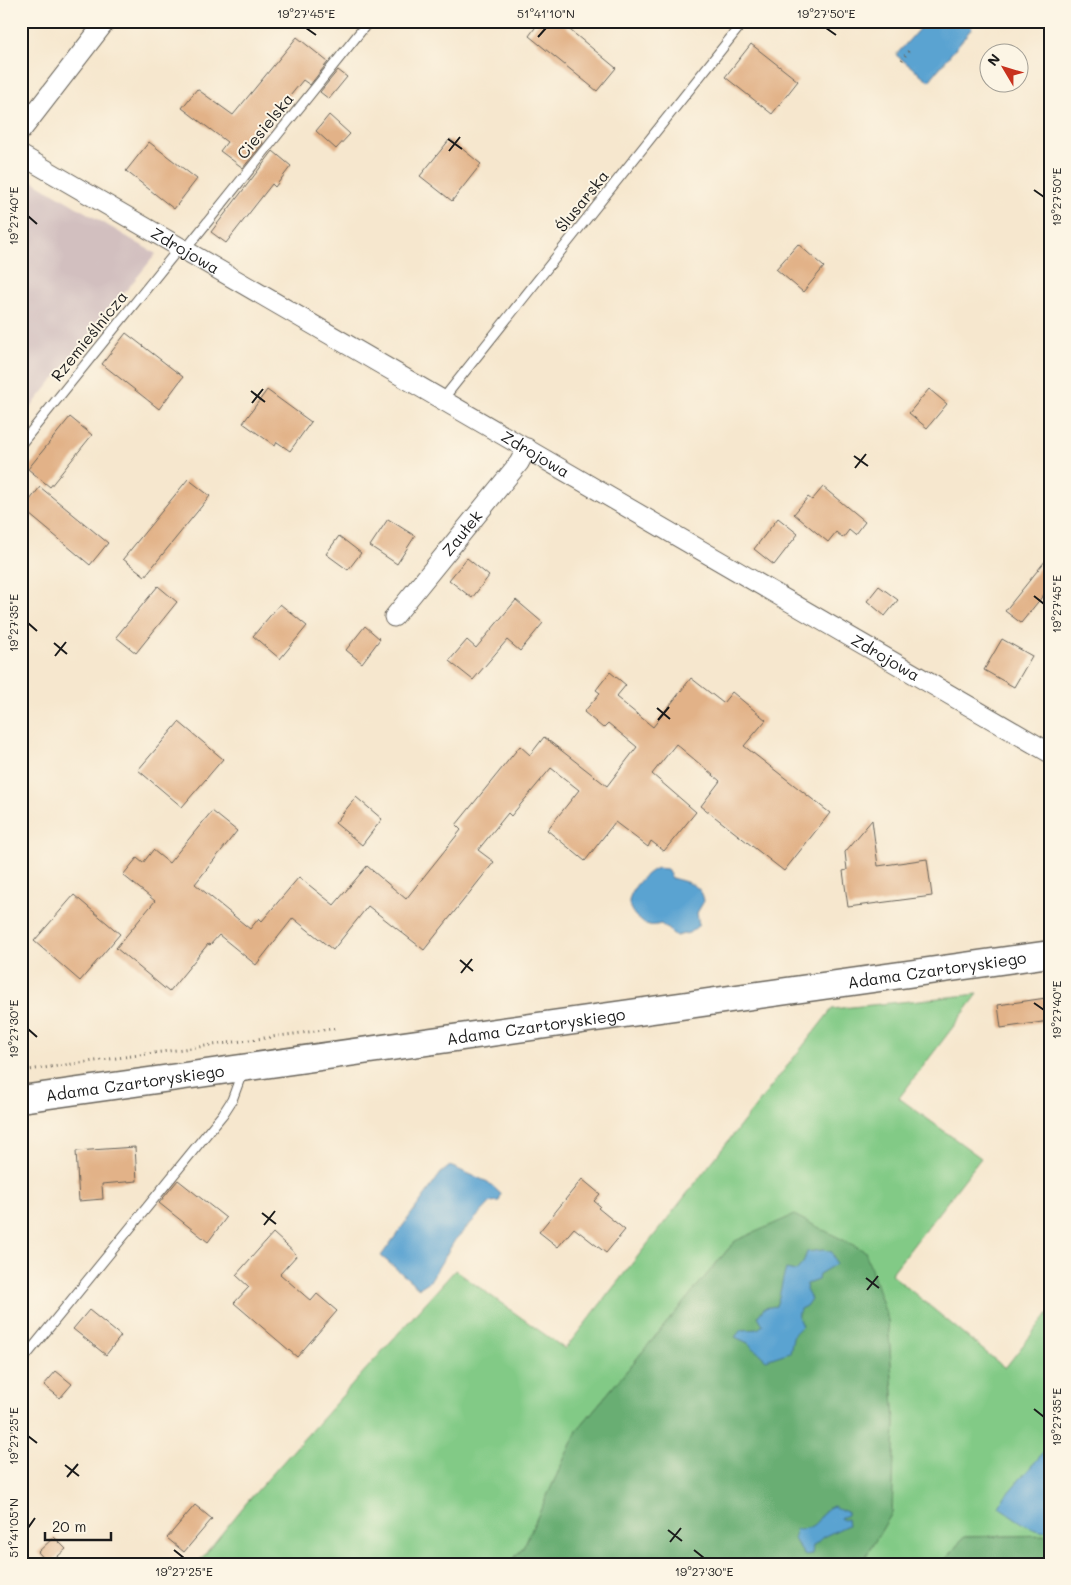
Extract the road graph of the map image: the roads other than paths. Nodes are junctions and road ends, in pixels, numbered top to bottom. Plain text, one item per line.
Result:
1 (106, 21) edge
2 (369, 21) edge
3 (744, 21) edge
4 (21, 131) edge
5 (21, 155) edge
6 (183, 248) junction
7 (443, 399) junction
8 (21, 444) edge
9 (527, 448) junction
10 (394, 617) dead end
11 (1050, 752) edge
12 (1050, 954) edge
13 (244, 1068) junction
14 (21, 1099) edge
15 (21, 1362) edge

1 - 4 street
2 - 6 lane, Ciesielska
3 - 7 lane, Ślusarska
5 - 6 street, Zdrojowa
6 - 7 street, Zdrojowa
6 - 8 lane, Rzemieślnicza
7 - 9 street, Zdrojowa
9 - 10 street, Zaułek
9 - 11 street, Zdrojowa
12 - 13 street, Adama Czartoryskiego
13 - 14 street, Adama Czartoryskiego
13 - 15 lane

